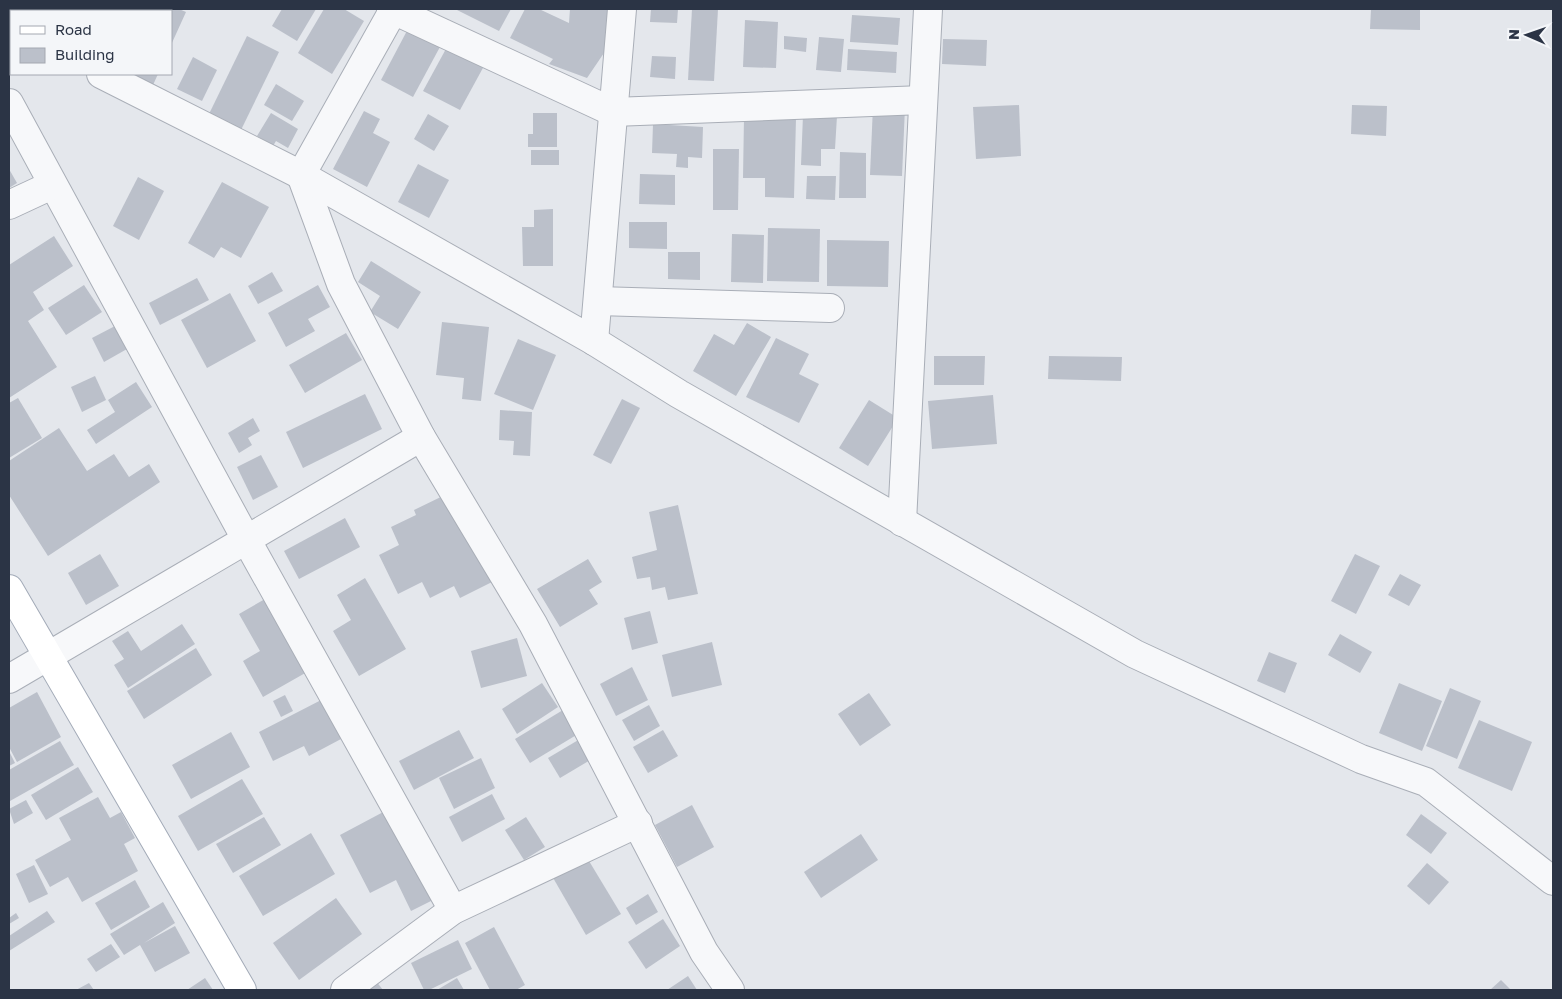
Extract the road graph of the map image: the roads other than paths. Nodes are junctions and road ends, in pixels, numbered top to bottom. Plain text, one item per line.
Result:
1 (393, 9) edge
2 (622, 9) edge
3 (928, 9) edge
4 (103, 75) edge
5 (923, 100) junction
6 (9, 103) edge
7 (614, 112) junction
8 (301, 175) junction
9 (52, 185) junction
10 (9, 205) edge
11 (598, 301) junction
12 (830, 308) dead end
13 (594, 341) junction
14 (421, 437) junction
15 (902, 522) junction
16 (246, 539) junction
17 (9, 589) edge
18 (47, 656) junction
19 (9, 679) edge
20 (638, 824) junction
21 (1553, 881) edge
22 (453, 910) junction
23 (242, 990) edge
24 (345, 990) edge
25 (730, 990) edge

1 - 7 street
1 - 8 street
2 - 7 street
3 - 5 street
4 - 8 street
5 - 7 street
5 - 15 street
6 - 9 street
7 - 11 street
8 - 13 street
8 - 14 street
9 - 10 street
9 - 16 street
11 - 12 street
11 - 13 street
13 - 15 street
14 - 16 street
14 - 20 street
15 - 21 street
16 - 18 street
16 - 22 street
17 - 18 main road
18 - 19 street
18 - 23 main road
20 - 22 street
20 - 25 street
22 - 24 street

